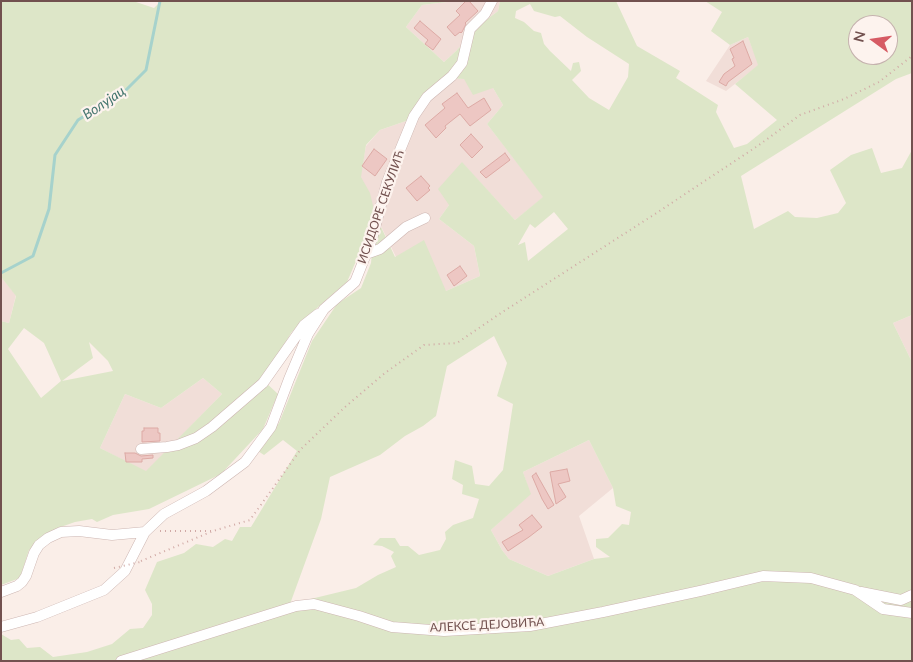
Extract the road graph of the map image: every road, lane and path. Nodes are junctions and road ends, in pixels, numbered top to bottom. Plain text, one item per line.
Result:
1 (492, 1) edge
2 (912, 56) edge
3 (425, 218) dead end
4 (366, 254) junction
5 (324, 309) junction
6 (141, 449) dead end
7 (213, 531) junction
8 (145, 532) junction
9 (114, 568) dead end
10 (855, 590) junction
11 (1, 592) edge
12 (912, 595) edge
13 (912, 613) edge
14 (1, 627) edge
15 (121, 661) edge

1 - 4 street, ИСИДОРЕ СЕКУЛИЋ
2 - 7 path
3 - 4 street
4 - 5 street, ИСИДОРЕ СЕКУЛИЋ
5 - 6 street, ИСИДОРЕ СЕКУЛИЋ
5 - 8 street, ИСИДОРЕ СЕКУЛИЋ
7 - 8 path
7 - 9 path, bridge
8 - 11 street
8 - 14 street
10 - 12 street
10 - 13 street, АЛЕКСЕ ДЕЈОВИЋА
10 - 15 street, АЛЕКСЕ ДЕЈОВИЋА

